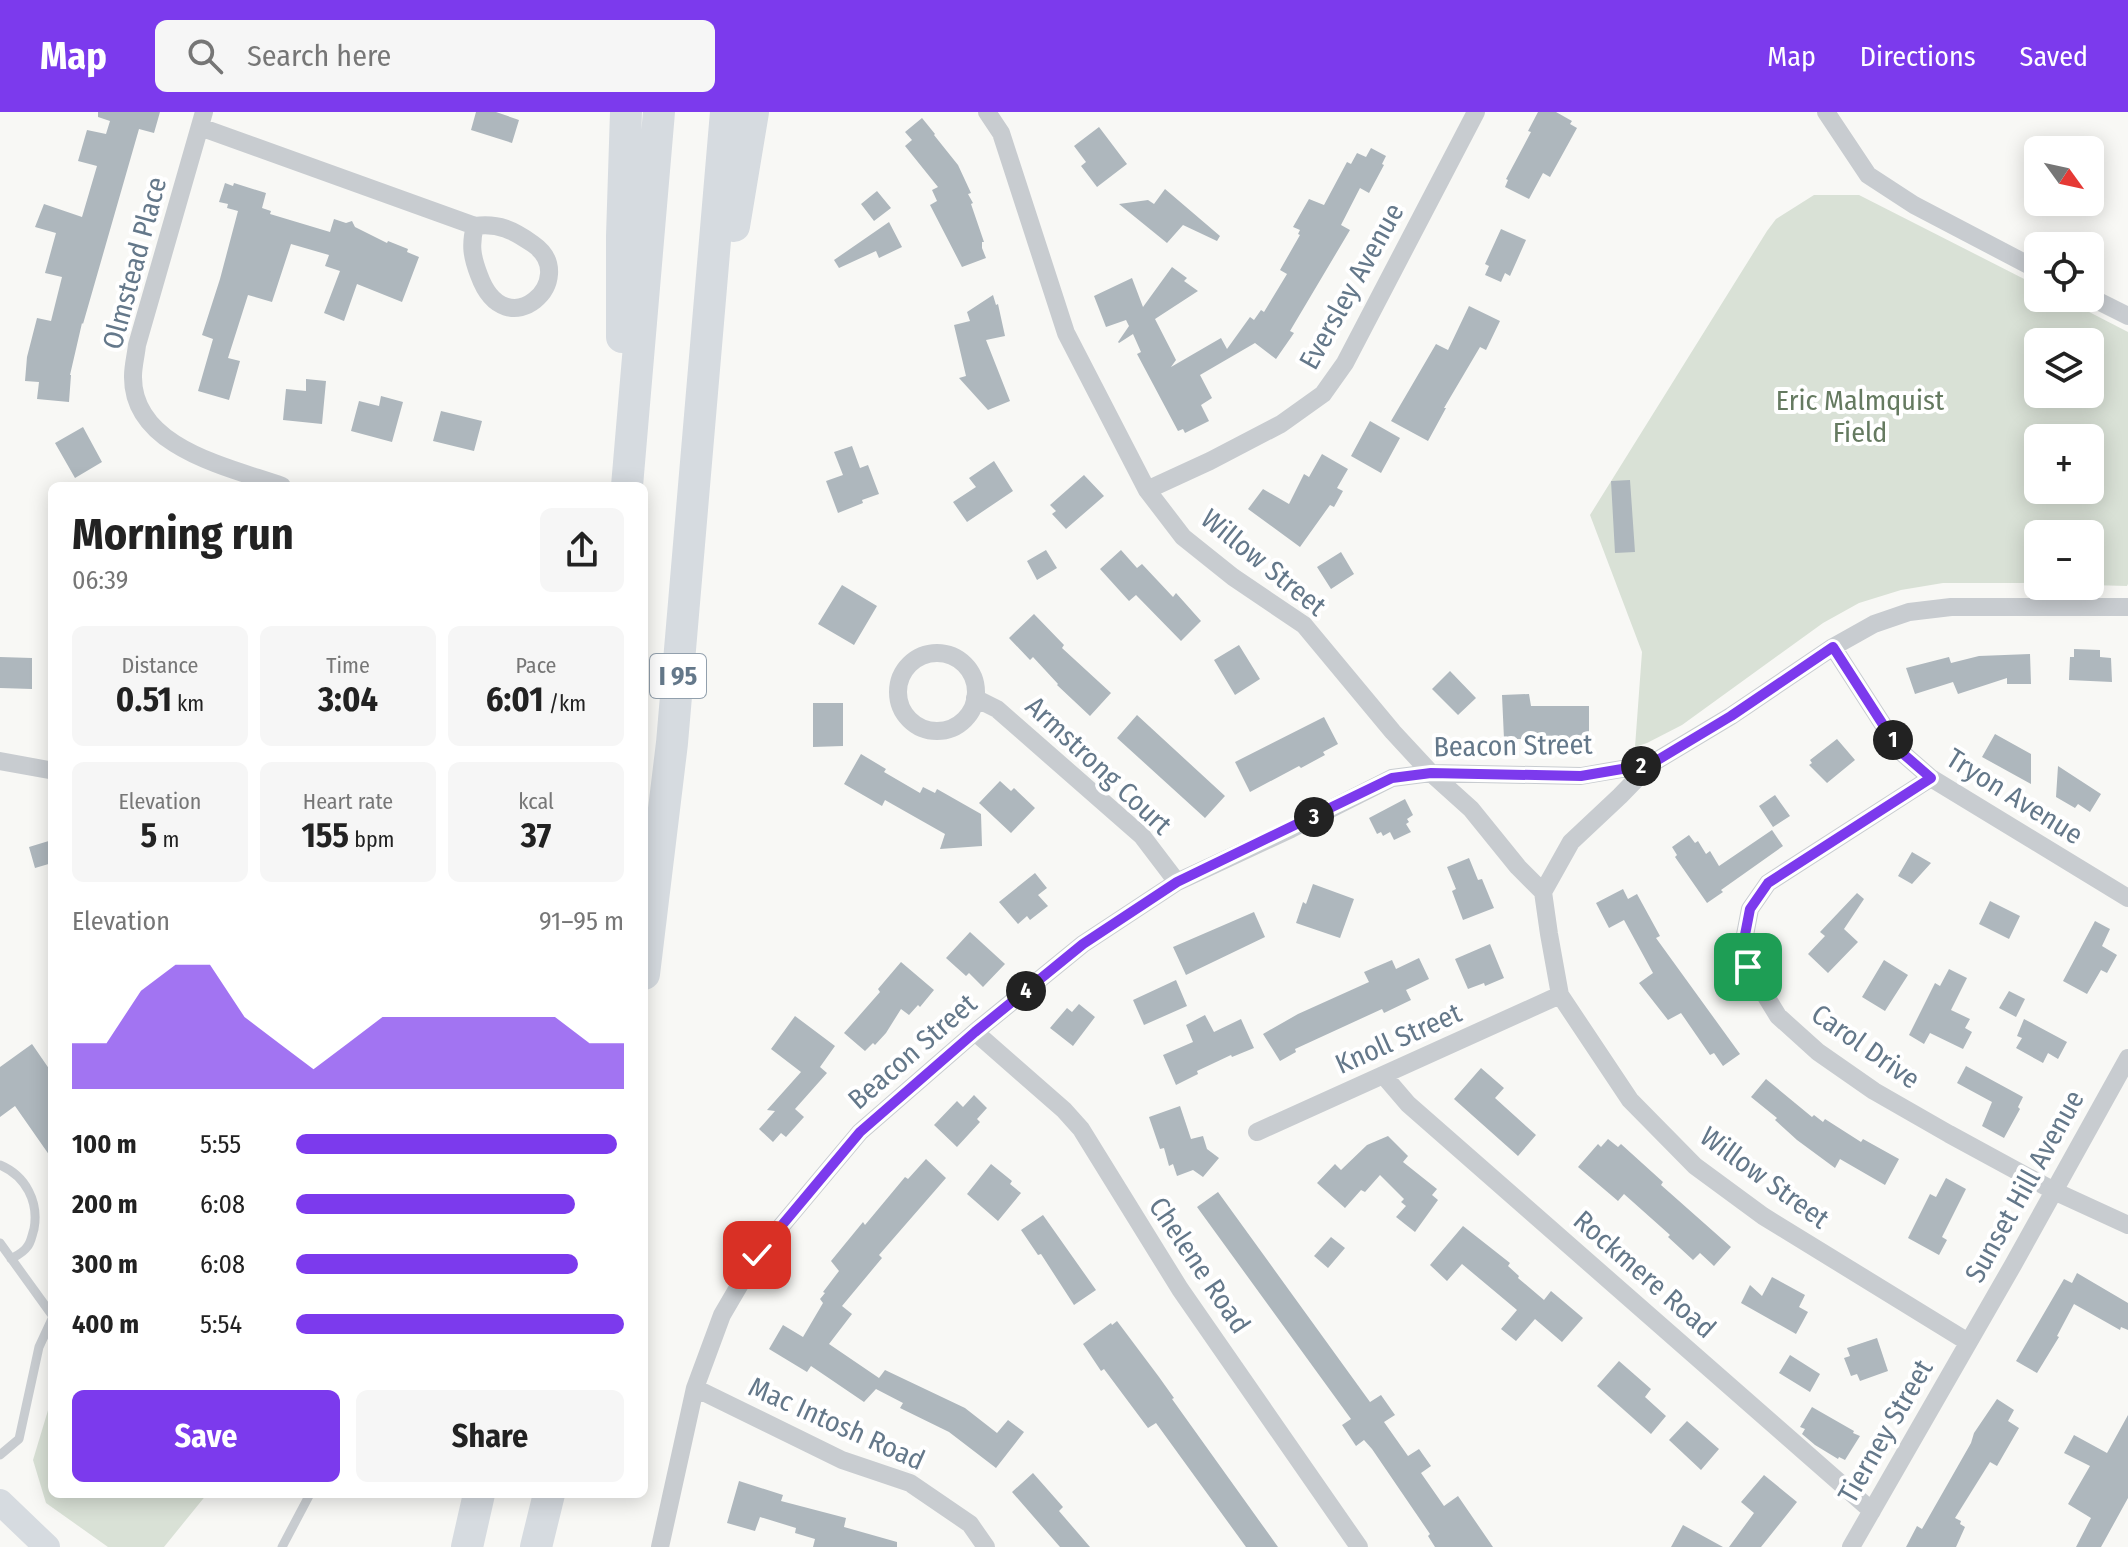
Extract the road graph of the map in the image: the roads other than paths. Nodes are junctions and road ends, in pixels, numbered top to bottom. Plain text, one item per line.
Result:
1 (626, 112) edge
2 (659, 112) edge
3 (726, 112) edge
4 (753, 112) edge
5 (987, 112) edge
6 (1476, 112) edge
7 (1826, 112) edge
8 (202, 120) edge
9 (475, 226) junction
10 (2024, 263) edge
11 (2104, 304) edge
12 (2128, 316) edge
13 (703, 378) junction
14 (271, 482) edge
15 (626, 482) edge
16 (626, 482) edge
17 (1147, 490) junction
18 (2128, 607) edge
19 (1833, 647) junction
20 (975, 698) junction
21 (0, 761) edge
22 (1651, 764) junction
23 (48, 770) edge
24 (1431, 773) junction
25 (1931, 778) junction
26 (1177, 882) junction
27 (1543, 892) junction
28 (2128, 898) edge
29 (648, 940) edge
30 (1560, 995) junction
31 (975, 1032) junction
32 (2128, 1058) edge
33 (1384, 1076) junction
34 (1257, 1132) dead end
35 (0, 1165) edge
36 (2054, 1191) junction
37 (2128, 1225) edge
38 (0, 1243) edge
39 (11, 1259) junction
40 (48, 1311) edge
41 (48, 1326) edge
42 (1968, 1342) junction
43 (695, 1388) junction
44 (0, 1455) edge
45 (308, 1498) edge
46 (478, 1498) edge
47 (548, 1498) edge
48 (0, 1502) edge
49 (1872, 1511) junction
50 (47, 1547) edge
51 (282, 1547) edge
52 (467, 1547) edge
53 (536, 1547) edge
54 (660, 1547) edge
55 (986, 1547) edge
56 (1359, 1547) edge
57 (1851, 1547) edge

1 - 15 highway
2 - 16 highway
3 - 13 highway, I 95
4 - 13 highway
5 - 17 street, Willow Street
6 - 17 street, Eversley Avenue
7 - 10 street
8 - 9 street
8 - 14 street, Olmstead Place
9 - 9 street
11 - 12 street
13 - 29 highway, I 95
17 - 24 street, Willow Street
18 - 19 street, Beacon Street
19 - 22 street, Beacon Street
19 - 25 street, Tryon Avenue
20 - 20 street
20 - 26 street, Armstrong Court
21 - 23 street
22 - 24 street, Beacon Street
22 - 27 street
24 - 26 street, Beacon Street
24 - 27 street, Willow Street
25 - 28 street, Tryon Avenue
25 - 36 street, Carol Drive
26 - 31 street, Beacon Street
27 - 30 street, Willow Street
30 - 33 street, Knoll Street
30 - 42 street, Willow Street
31 - 43 street, Beacon Street
31 - 56 street, Chelene Road
32 - 36 street, Sunset Hill Avenue
33 - 34 street, Knoll Street
33 - 49 street, Rockmere Road
35 - 39 lane
36 - 37 street, Carol Drive
36 - 42 street, Sunset Hill Avenue
38 - 39 lane
39 - 40 lane
41 - 44 lane
42 - 49 street, Tierney Street
43 - 54 street, Beacon Street
43 - 55 street, Mac Intosh Road
45 - 51 lane
46 - 52 highway
47 - 53 highway
48 - 50 main road
49 - 57 street, Tierney Street

